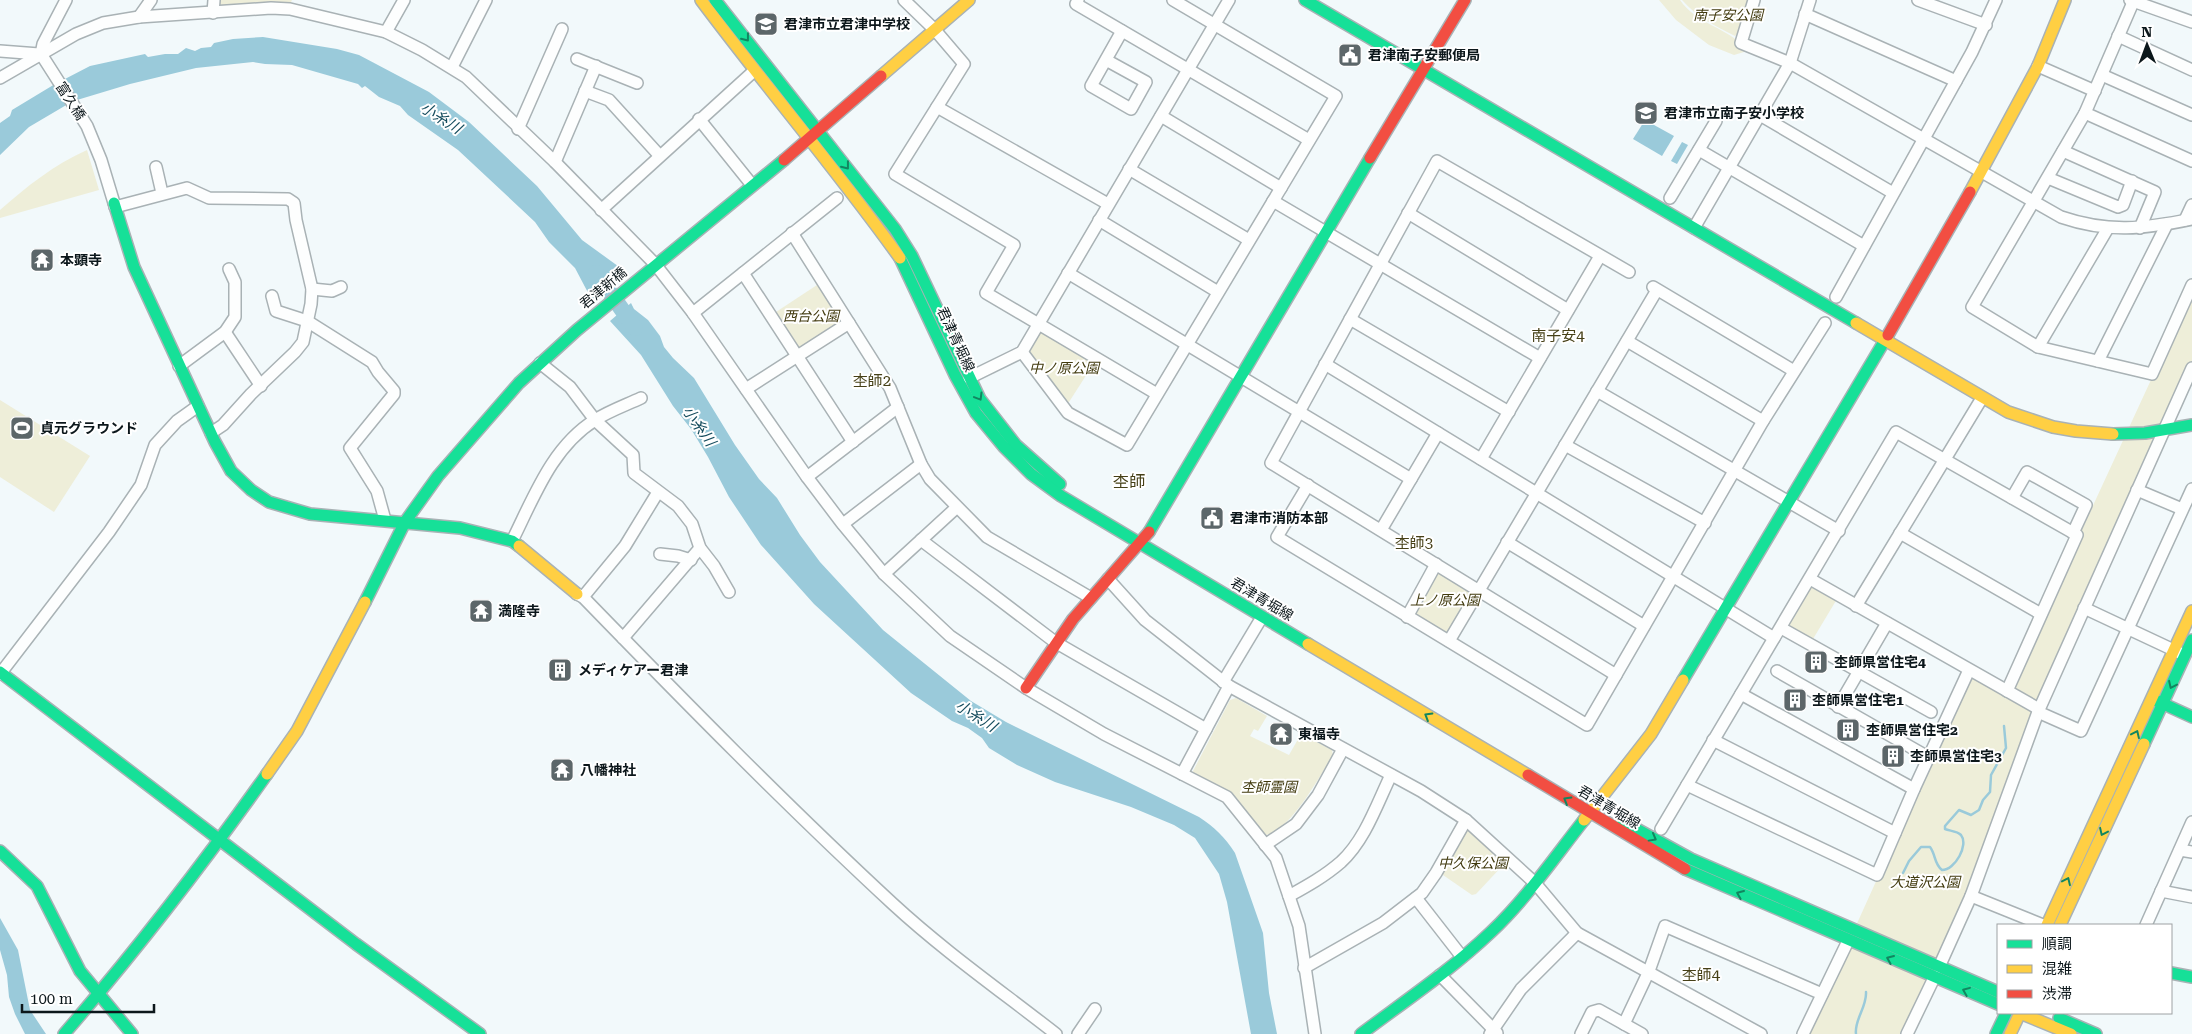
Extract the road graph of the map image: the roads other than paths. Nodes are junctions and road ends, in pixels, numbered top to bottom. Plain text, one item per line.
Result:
1 (66, 0) edge
2 (151, 0) edge
3 (214, 0) edge
4 (404, 0) edge
5 (486, 0) edge
6 (702, 0) edge
7 (715, 0) edge
8 (904, 0) edge
9 (969, 0) edge
10 (1078, 0) edge
11 (1173, 0) edge
12 (1229, 0) edge
13 (1305, 0) edge
14 (1465, 0) edge
15 (1754, 0) edge
16 (1810, 0) edge
17 (1918, 0) edge
18 (1996, 0) edge
19 (2065, 0) edge
20 (2132, 0) edge
21 (293, 5) edge
22 (213, 13) junction
23 (1805, 14) junction
24 (139, 17) junction
25 (2192, 22) edge
26 (1215, 25) junction
27 (1986, 25) junction
28 (562, 29) dead end
29 (935, 30) junction
30 (1122, 31) junction
31 (386, 32) junction
32 (2118, 36) junction
33 (0, 51) edge
34 (43, 58) junction
35 (576, 58) dead end
36 (1106, 60) junction
37 (1790, 63) junction
38 (596, 66) junction
39 (2038, 66) junction
40 (452, 67) junction
41 (1422, 69) junction
42 (1188, 70) junction
43 (2192, 70) edge
44 (754, 71) junction
45 (2102, 75) junction
46 (0, 78) edge
47 (1956, 81) junction
48 (637, 83) dead end
49 (585, 90) junction
50 (2095, 90) junction
51 (937, 107) junction
52 (2086, 113) junction
53 (1760, 115) junction
54 (2192, 115) edge
55 (1161, 116) junction
56 (699, 119) junction
57 (1716, 122) dead end
58 (518, 129) junction
59 (819, 131) junction
60 (809, 138) junction
61 (1924, 139) junction
62 (1309, 140) junction
63 (1698, 150) junction
64 (2063, 151) junction
65 (659, 155) junction
66 (2192, 161) edge
67 (555, 162) junction
68 (156, 167) dead end
69 (1729, 168) junction
70 (1129, 169) junction
71 (1981, 172) junction
72 (2048, 178) junction
73 (2132, 181) junction
74 (752, 185) junction
75 (1281, 188) junction
76 (162, 193) junction
77 (1894, 194) junction
78 (837, 198) dead end
79 (1670, 198) dead end
80 (1273, 201) junction
81 (2034, 201) junction
82 (1108, 204) junction
83 (114, 205) junction
84 (2192, 205) edge
85 (601, 210) junction
86 (1408, 213) junction
87 (2189, 219) edge
88 (1099, 220) junction
89 (2167, 224) junction
90 (1694, 228) junction
91 (2108, 228) junction
92 (2140, 228) junction
93 (1326, 233) junction
94 (792, 234) junction
95 (1249, 240) junction
96 (1864, 246) junction
97 (1600, 256) junction
98 (1381, 263) junction
99 (652, 267) junction
100 (229, 269) dead end
101 (743, 272) junction
102 (1629, 272) dead end
103 (1068, 273) junction
104 (2192, 285) edge
105 (342, 287) dead end
106 (314, 289) junction
107 (1218, 292) junction
108 (272, 296) dead end
109 (1836, 297) dead end
110 (338, 298) dead end
111 (1568, 310) junction
112 (693, 313) junction
113 (1350, 319) junction
114 (307, 321) junction
115 (849, 323) junction
116 (1825, 323) dead end
117 (1038, 324) junction
118 (225, 332) junction
119 (1885, 340) junction
120 (1626, 341) junction
121 (1187, 345) junction
122 (2038, 347) junction
123 (1022, 352) junction
124 (798, 356) junction
125 (1540, 358) junction
126 (2098, 360) junction
127 (540, 363) junction
128 (1325, 364) junction
129 (179, 366) junction
130 (2192, 368) edge
131 (1794, 371) junction
132 (1241, 377) junction
133 (969, 378) junction
134 (261, 386) junction
135 (746, 389) junction
136 (1597, 391) junction
137 (1157, 394) junction
138 (641, 398) dead end
139 (1982, 398) junction
140 (198, 406) junction
141 (898, 407) junction
142 (1299, 412) junction
143 (1509, 412) junction
144 (596, 420) junction
145 (1763, 421) junction
146 (2192, 425) edge
147 (2164, 430) junction
148 (211, 433) junction
149 (1438, 433) junction
150 (853, 442) junction
151 (1564, 445) junction
152 (1481, 459) junction
153 (1944, 460) junction
154 (921, 464) junction
155 (1735, 470) junction
156 (807, 477) junction
157 (1411, 479) junction
158 (1308, 485) junction
159 (2192, 489) edge
160 (2137, 490) junction
161 (658, 492) junction
162 (1536, 493) junction
163 (2012, 498) junction
164 (1789, 502) junction
165 (956, 508) junction
166 (2182, 509) junction
167 (385, 520) junction
168 (405, 522) junction
169 (1705, 523) junction
170 (843, 524) junction
171 (1381, 530) junction
172 (1839, 531) junction
173 (1900, 533) junction
174 (2073, 533) junction
175 (1143, 539) junction
176 (921, 540) junction
177 (512, 542) junction
178 (1507, 542) junction
179 (700, 548) junction
180 (660, 554) dead end
181 (691, 560) junction
182 (1436, 564) junction
183 (884, 574) junction
184 (1673, 576) junction
185 (1108, 579) junction
186 (1810, 579) junction
187 (1478, 590) junction
188 (729, 592) dead end
189 (580, 595) junction
190 (1091, 598) junction
191 (1856, 606) junction
192 (1725, 608) junction
193 (2084, 608) junction
194 (2192, 611) edge
195 (2041, 614) junction
196 (1262, 617) junction
197 (1407, 617) junction
198 (1888, 623) junction
199 (1644, 626) junction
200 (1781, 628) junction
201 (2128, 628) junction
202 (623, 638) junction
203 (1774, 638) junction
204 (2192, 640) edge
205 (1449, 641) junction
206 (1055, 642) junction
207 (2174, 650) junction
208 (2185, 655) junction
209 (1969, 670) junction
210 (1777, 671) dead end
211 (1859, 672) junction
212 (0, 673) edge
213 (1616, 675) junction
214 (1226, 684) junction
215 (1026, 688) junction
216 (2007, 691) junction
217 (1741, 694) junction
218 (2152, 698) junction
219 (2163, 704) junction
220 (1838, 707) junction
221 (2038, 711) junction
222 (1932, 712) dead end
223 (2192, 717) edge
224 (1206, 729) junction
225 (1713, 740) junction
226 (1343, 749) junction
227 (1928, 757) junction
228 (1182, 774) junction
229 (1391, 775) junction
230 (1687, 786) junction
231 (1914, 789) junction
232 (1593, 810) junction
233 (1466, 820) junction
234 (2192, 822) edge
235 (1661, 829) dead end
236 (1895, 833) junction
237 (221, 838) junction
238 (1265, 845) junction
239 (2180, 850) junction
240 (0, 851) edge
241 (2192, 852) edge
242 (1534, 883) junction
243 (2161, 891) junction
244 (1289, 896) junction
245 (1971, 896) junction
246 (2192, 897) edge
247 (1416, 898) junction
248 (2042, 924) edge
249 (2045, 924) edge
250 (2060, 924) edge
251 (2146, 924) edge
252 (1576, 933) junction
253 (1848, 940) junction
254 (1462, 957) junction
255 (1304, 968) junction
256 (1649, 971) junction
257 (1936, 973) junction
258 (2172, 973) edge
259 (1440, 975) junction
260 (2192, 977) edge
261 (1997, 992) edge
262 (99, 994) junction
263 (1822, 994) junction
264 (1997, 1004) edge
265 (1095, 1009) dead end
266 (2006, 1014) edge
267 (2020, 1014) edge
268 (2022, 1014) edge
269 (2048, 1014) edge
270 (1624, 1024) junction
271 (1374, 1030) edge
272 (1494, 1032) edge
273 (64, 1034) edge
274 (132, 1034) edge
275 (480, 1034) edge
276 (1056, 1034) edge
277 (1078, 1034) edge
278 (1315, 1034) edge
279 (1361, 1034) edge
280 (1581, 1034) edge
281 (1642, 1034) edge
282 (1761, 1034) edge
283 (1803, 1034) edge
284 (1908, 1034) edge
285 (1996, 1034) edge
286 (2010, 1034) edge
287 (2071, 1034) edge
288 (2096, 1034) edge

1 - 34 street
2 - 24 street
3 - 22 street
4 - 31 street
5 - 40 street
6 - 44 street, 君津青堀線
7 -> 59 street, 君津青堀線
8 - 29 street
9 - 29 street, 君津新橋
10 - 30 street
11 - 26 street
12 - 26 street
13 - 41 street
14 - 41 street
15 - 37 street
16 - 23 street
17 - 27 street
18 - 27 street
19 - 39 street
20 - 25 street
20 - 32 street
21 - 22 street
21 - 31 street
22 - 24 street
23 - 37 street
23 - 47 street
24 - 34 street
26 - 42 street
26 - 62 street
27 - 47 street
28 - 58 street
29 - 51 street
29 - 59 street, 君津新橋
30 - 36 street
30 - 42 street
31 - 40 street
32 - 43 street
32 - 45 street
33 - 34 street
34 - 46 street
34 - 83 street, 富久橋
35 - 38 street
36 - 36 street
37 - 53 street
37 - 61 street
38 - 48 street
38 - 49 street
39 - 50 street
39 - 71 street
40 - 58 street
41 - 90 street
41 - 93 street
42 - 55 street
42 - 62 street
44 - 56 street
44 - 60 street, 君津青堀線
45 - 50 street
45 - 54 street
47 - 61 street
49 - 65 street
49 - 67 street
50 - 52 street
51 - 82 street
51 - 117 street
52 - 64 street
52 - 66 street
53 - 69 street
53 - 77 street
55 - 70 street
55 - 75 street
56 - 65 street
56 - 74 street
57 - 63 street
58 - 67 street
59 - 60 street, 君津新橋
59 -> 133 street, 君津青堀線
60 - 74 street, 君津新橋
60 - 175 street, 君津青堀線
61 - 71 street
61 - 77 street
62 - 75 street
63 - 69 street
63 - 79 street
64 - 72 street
64 - 73 street
65 - 85 street
67 - 85 street
68 - 76 street
69 - 90 street
69 - 96 street
70 - 82 street
70 - 95 street
71 - 81 street
71 - 119 street
72 - 73 street
72 - 81 street
73 - 92 street
74 - 99 street, 君津新橋
75 - 80 street
76 - 83 street
76 - 106 street
77 - 96 street
78 - 94 street
80 - 93 street
80 - 95 street
81 - 91 street
81 - 122 street
82 - 88 street
83 - 129 street
84 - 87 street
85 - 99 street
86 - 97 street
86 - 98 street
86 - 111 street
87 - 89 street
88 - 103 street
88 - 107 street
89 - 92 street
89 - 126 street
90 - 119 street
91 - 92 street
91 - 122 street
93 - 98 street
93 - 132 street
94 - 101 street
94 - 115 street
95 - 107 street
96 - 109 street
97 - 102 street
97 - 111 street
98 - 113 street
98 - 125 street
99 - 112 street
99 - 127 street, 君津新橋
100 - 118 street
101 - 112 street
101 - 124 street
103 - 117 street
103 - 121 street
104 - 126 street
105 - 106 street
106 - 110 street
106 - 114 street
107 - 121 street
108 - 114 street
111 - 125 street
112 - 135 street
113 - 128 street
113 - 143 street
114 - 134 street
114 - 167 street
115 - 124 street
115 - 141 street
116 - 131 street
117 - 123 street
117 - 137 street
118 - 129 street
118 - 134 street
119 - 139 street
119 - 164 street
120 - 131 street
120 - 136 street
120 - 145 street
121 - 132 street
121 - 137 street
122 - 126 street
123 - 133 street
123 - 137 street
124 - 135 street
124 - 150 street
125 - 143 street
127 - 144 street
127 - 168 street, 君津新橋
128 - 142 street
128 - 149 street
129 - 140 street
130 - 147 street
131 - 145 street
132 - 142 street
132 - 175 street
133 -> 175 street, 君津青堀線
134 - 148 street
135 - 156 street
136 - 151 street
136 - 155 street
138 - 144 street
139 - 147 street
139 - 153 street
140 - 148 street
140 - 212 street
141 - 150 street
141 - 154 street
142 - 157 street
142 - 158 street
143 - 152 street
144 - 161 street
144 - 177 street
145 - 155 street
146 - 147 street
147 - 160 street
148 - 167 street
149 - 152 street
149 - 157 street
150 - 156 street
151 - 162 street
151 - 169 street
152 - 162 street
153 - 163 street
153 - 172 street
153 - 173 street
154 - 165 street
154 - 170 street
155 - 164 street
155 - 169 street
156 - 170 street
157 - 171 street
158 - 171 street
158 - 197 street
159 - 166 street
160 - 166 street
160 - 193 street
161 - 179 street
161 - 189 street
162 - 178 street
162 - 184 street
163 - 174 street
163 - 174 street
164 - 172 street
164 - 192 street
165 - 176 street
165 - 190 street
166 - 201 street
167 - 168 street
168 - 177 street
168 - 237 street, 君津新橋
169 - 184 street
170 - 183 street
171 - 182 street
172 - 186 street
173 - 191 street
173 - 195 street
174 - 195 street
175 - 185 street
175 - 196 street, 君津青堀線
175 - 232 street, 君津青堀線
176 - 183 street
176 - 206 street
177 - 189 street
178 - 187 street
178 - 199 street
179 - 181 street
179 - 188 street
180 - 181 street
181 - 202 street
182 - 187 street
182 - 197 street
183 - 215 street
184 - 192 street
184 - 199 street
185 - 190 street
185 - 214 street
186 - 191 street
186 - 200 street
187 - 205 street
187 - 213 street
189 - 202 street
190 - 206 street
191 - 198 street
192 - 203 street
192 - 232 street
193 - 201 street
193 - 221 street
194 - 207 street
195 - 216 street
196 - 214 street
232 -> 196 street, 君津青堀線
197 - 205 street
198 - 209 street
198 - 211 street
199 - 213 street
200 - 203 street
200 - 211 street
201 - 207 street
201 - 221 street
202 - 276 street
203 - 217 street
204 - 208 street
205 - 213 street
206 - 215 street
206 - 224 street
207 - 208 street
207 - 218 street
208 -> 219 street
209 - 216 street
209 - 227 street
210 - 220 street
211 - 220 street
211 - 222 street
212 - 237 street
214 - 224 street
214 - 226 street
215 - 228 street
216 - 221 street
217 - 225 street
217 - 231 street
218 - 219 street
249 -> 218 street
219 - 223 street
219 -> 250 street
220 - 227 street
221 - 245 street
224 - 228 street
225 - 230 street
225 - 236 street
226 - 229 street
226 - 238 street
227 - 231 street
228 - 238 street
229 - 233 street
229 - 244 street
230 - 235 street
230 - 236 street
231 - 236 street
232 - 242 street
253 -> 232 street, 君津青堀線
232 -> 257 street, 君津青堀線
233 - 242 street
233 - 247 street
234 - 239 street
237 - 262 street, 君津新橋
237 - 275 street
238 - 244 street
239 - 241 street
239 - 243 street
240 - 262 street
242 - 252 street
242 - 254 street
243 - 246 street
243 - 251 street
244 - 255 street
245 - 248 street
245 - 257 street
247 - 254 street
247 - 255 street
252 - 256 street
252 - 272 street
257 -> 253 street, 君津青堀線
253 - 263 street
254 - 259 street
255 - 278 street
256 - 263 street
256 - 270 street
256 - 282 street
257 - 261 street, 君津青堀線
264 -> 257 street, 君津青堀線
257 - 284 street
258 - 260 street
259 - 271 street
259 - 272 street
262 - 273 street, 君津新橋
262 - 274 street
263 - 283 street
265 - 277 street
266 - 285 street
267 - 286 street
268 - 287 street
269 - 288 street
270 - 280 street
270 - 281 street
271 - 279 street

